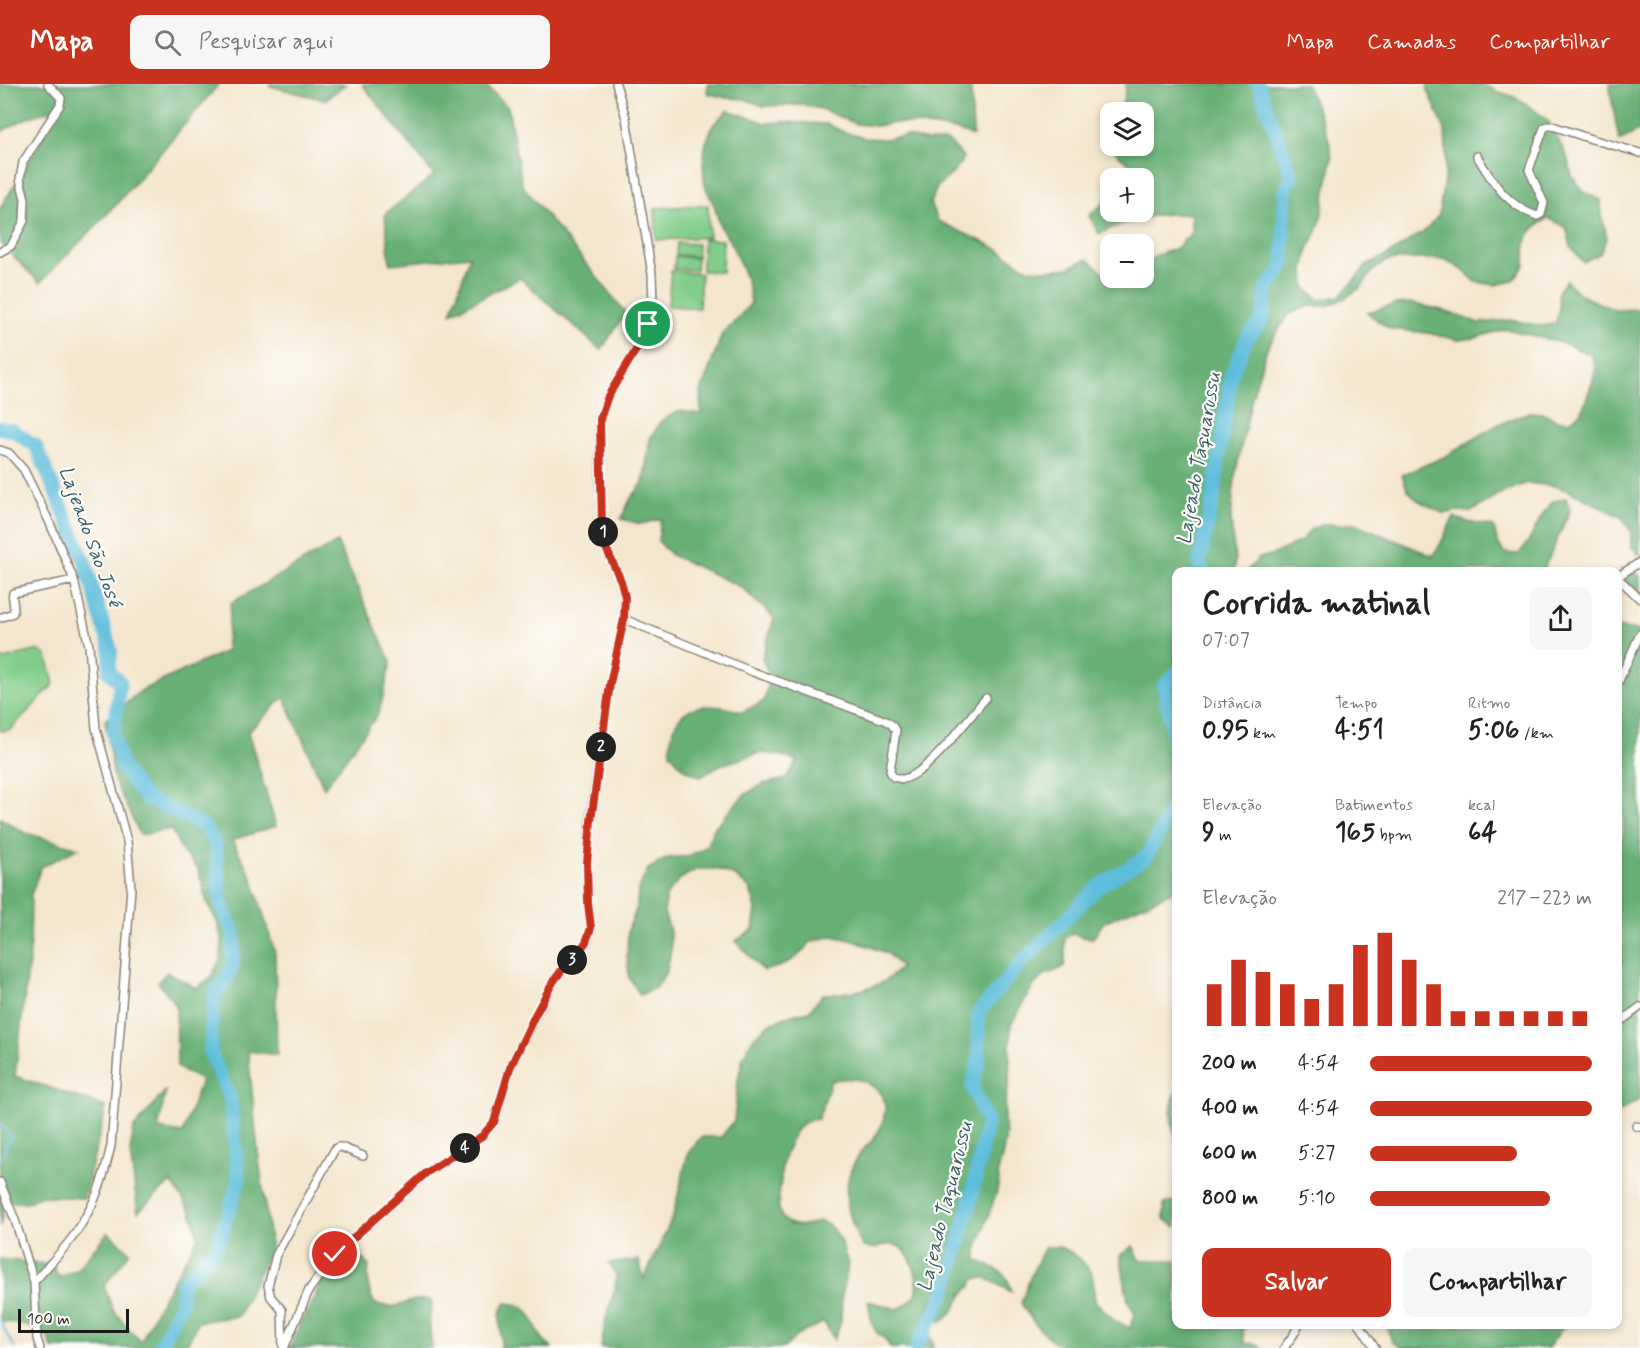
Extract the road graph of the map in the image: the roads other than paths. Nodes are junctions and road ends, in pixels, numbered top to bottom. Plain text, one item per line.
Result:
1 (48, 84) edge
2 (616, 84) edge
3 (1640, 153) edge
4 (1477, 156) dead end
5 (0, 252) edge
6 (0, 450) edge
7 (1640, 562) edge
8 (1622, 574) edge
9 (74, 580) junction
10 (1622, 582) edge
11 (1640, 599) edge
12 (0, 618) edge
13 (624, 619) junction
14 (1640, 634) edge
15 (1622, 674) edge
16 (986, 698) dead end
17 (1640, 1007) edge
18 (1622, 1020) edge
19 (363, 1156) dead end
20 (0, 1182) edge
21 (34, 1282) junction
22 (1296, 1329) edge
23 (1362, 1329) edge
24 (40, 1348) edge
25 (283, 1348) edge
26 (1284, 1348) edge
27 (1375, 1348) edge

1 - 5 street
2 - 13 street
3 - 4 street
6 - 9 street
7 - 8 street
9 - 12 street
9 - 21 street
10 - 11 street
13 - 16 street
13 - 25 street
14 - 15 street
17 - 18 street
19 - 25 street
20 - 21 street
21 - 24 street
22 - 26 street
23 - 27 street

